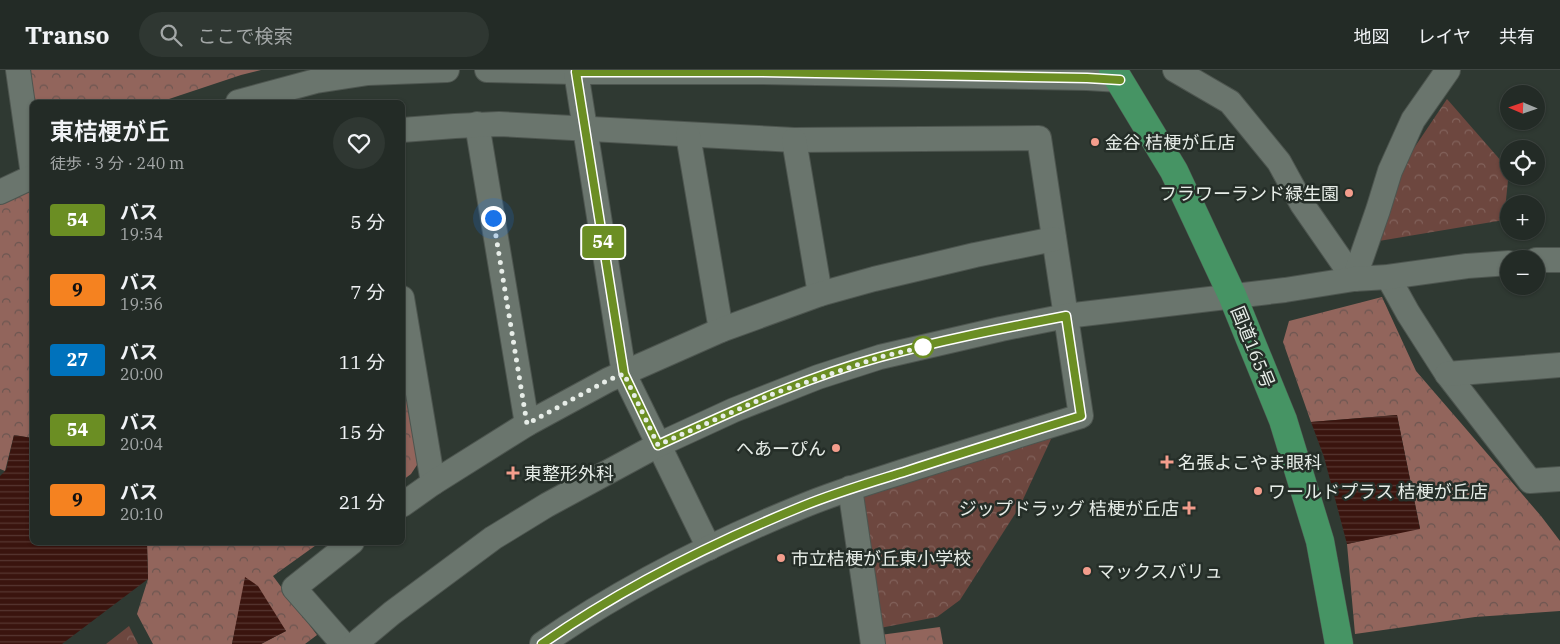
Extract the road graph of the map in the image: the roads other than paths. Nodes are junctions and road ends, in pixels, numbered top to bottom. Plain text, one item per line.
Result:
1 (18, 70) edge
2 (447, 70) edge
3 (487, 70) edge
4 (1175, 70) edge
5 (1448, 70) edge
6 (643, 71) edge
7 (759, 71) edge
8 (576, 72) junction
9 (1083, 74) edge
10 (1116, 75) edge
11 (245, 100) edge
12 (477, 124) junction
13 (584, 129) junction
14 (405, 130) edge
15 (688, 135) junction
16 (794, 140) junction
17 (30, 154) edge
18 (30, 178) edge
19 (0, 192) edge
20 (1054, 239) junction
21 (1545, 260) edge
22 (1560, 260) edge
23 (1500, 264) edge
24 (1388, 277) junction
25 (1354, 278) junction
26 (820, 294) junction
27 (1232, 295) junction
28 (405, 316) edge
29 (1066, 316) junction
30 (721, 330) junction
31 (1560, 365) edge
32 (624, 374) junction
33 (1447, 374) junction
34 (527, 424) junction
35 (658, 445) junction
36 (1560, 479) edge
37 (433, 482) junction
38 (850, 488) junction
39 (405, 503) edge
40 (348, 545) edge
41 (709, 548) junction
42 (343, 644) edge
43 (355, 644) edge
44 (542, 644) edge
45 (873, 644) edge
46 (1339, 644) edge

1 - 17 street
2 - 11 street
3 - 8 street
4 - 25 street
5 - 25 street
6 - 7 street
6 - 8 street
7 - 9 street
8 - 13 street
9 - 10 street
10 - 27 highway, 国道165号
12 - 13 street
12 - 14 street
12 - 34 street
13 - 15 street
13 - 32 street
15 - 16 street
15 - 30 street
16 - 20 street
16 - 26 street
18 - 19 street
20 - 26 street
20 - 29 street
21 - 22 street
23 - 24 street
24 - 25 street
24 - 33 street
25 - 27 street
26 - 30 street
27 - 29 street
27 - 46 highway, 国道165号
28 - 37 street
29 - 35 street
29 - 38 street
30 - 32 street
31 - 33 street
32 - 34 street
32 - 35 street
33 - 36 street
34 - 37 street
35 - 41 street
35 - 43 street
37 - 39 street
38 - 41 street
38 - 45 street
40 - 42 street
41 - 44 street

